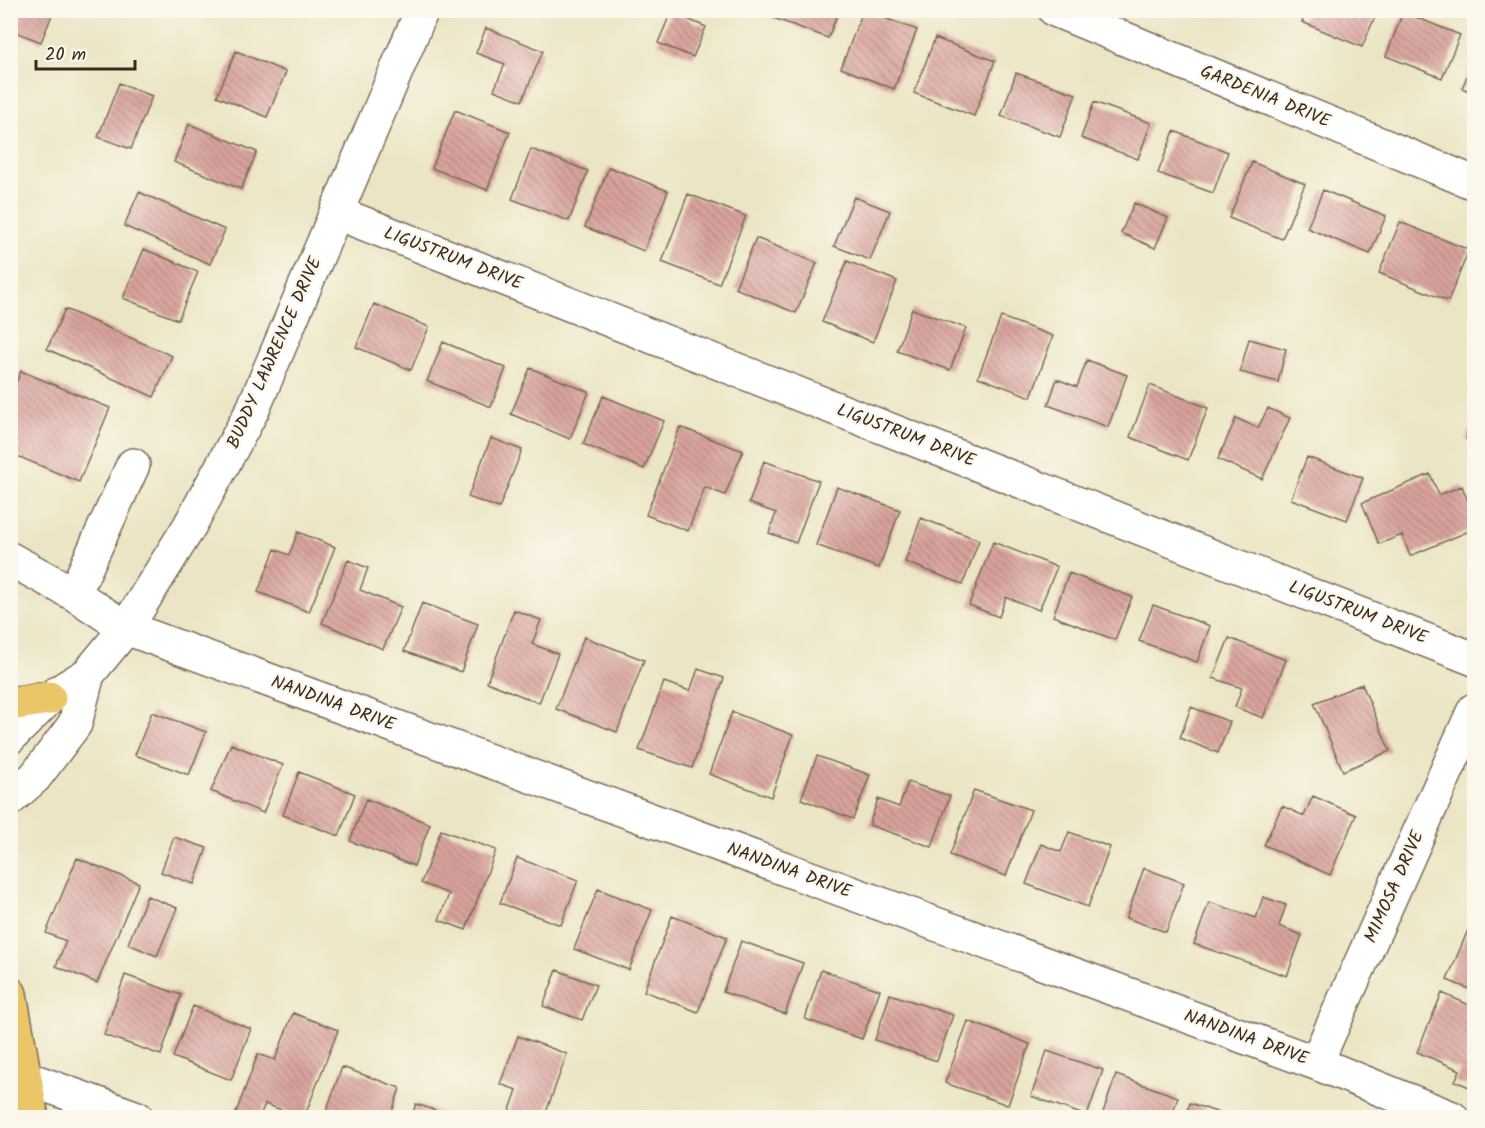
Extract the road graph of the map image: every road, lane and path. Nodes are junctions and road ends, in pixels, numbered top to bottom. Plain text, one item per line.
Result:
1 (422, 10) edge
2 (1055, 10) edge
3 (1474, 183) edge
4 (337, 213) junction
5 (133, 465) dead end
6 (10, 559) edge
7 (74, 594) junction
8 (126, 628) junction
9 (1474, 659) edge
10 (88, 674) junction
11 (49, 698) junction
12 (10, 704) edge
13 (1474, 710) edge
14 (10, 736) edge
15 (10, 799) edge
16 (10, 994) edge
17 (1316, 1063) junction
18 (26, 1078) junction
19 (32, 1118) edge
20 (137, 1118) edge
21 (1452, 1118) edge

1 - 4 street, BUDDY LAWRENCE DRIVE
2 - 3 street, GARDENIA DRIVE
4 - 8 street, BUDDY LAWRENCE DRIVE
4 - 9 street, LIGUSTRUM DRIVE
5 - 7 street
6 - 7 street, NANDINA DRIVE
7 - 8 street, NANDINA DRIVE
8 - 10 street, BUDDY LAWRENCE DRIVE
8 - 17 street, NANDINA DRIVE
10 - 11 street, BUDDY LAWRENCE DRIVE
10 - 15 street, BUDDY LAWRENCE DRIVE
11 - 12 main road
11 - 14 street, BUDDY LAWRENCE DRIVE
13 - 17 street, MIMOSA DRIVE
16 - 18 main road
17 - 21 street, NANDINA DRIVE
18 - 19 main road
18 - 20 street

